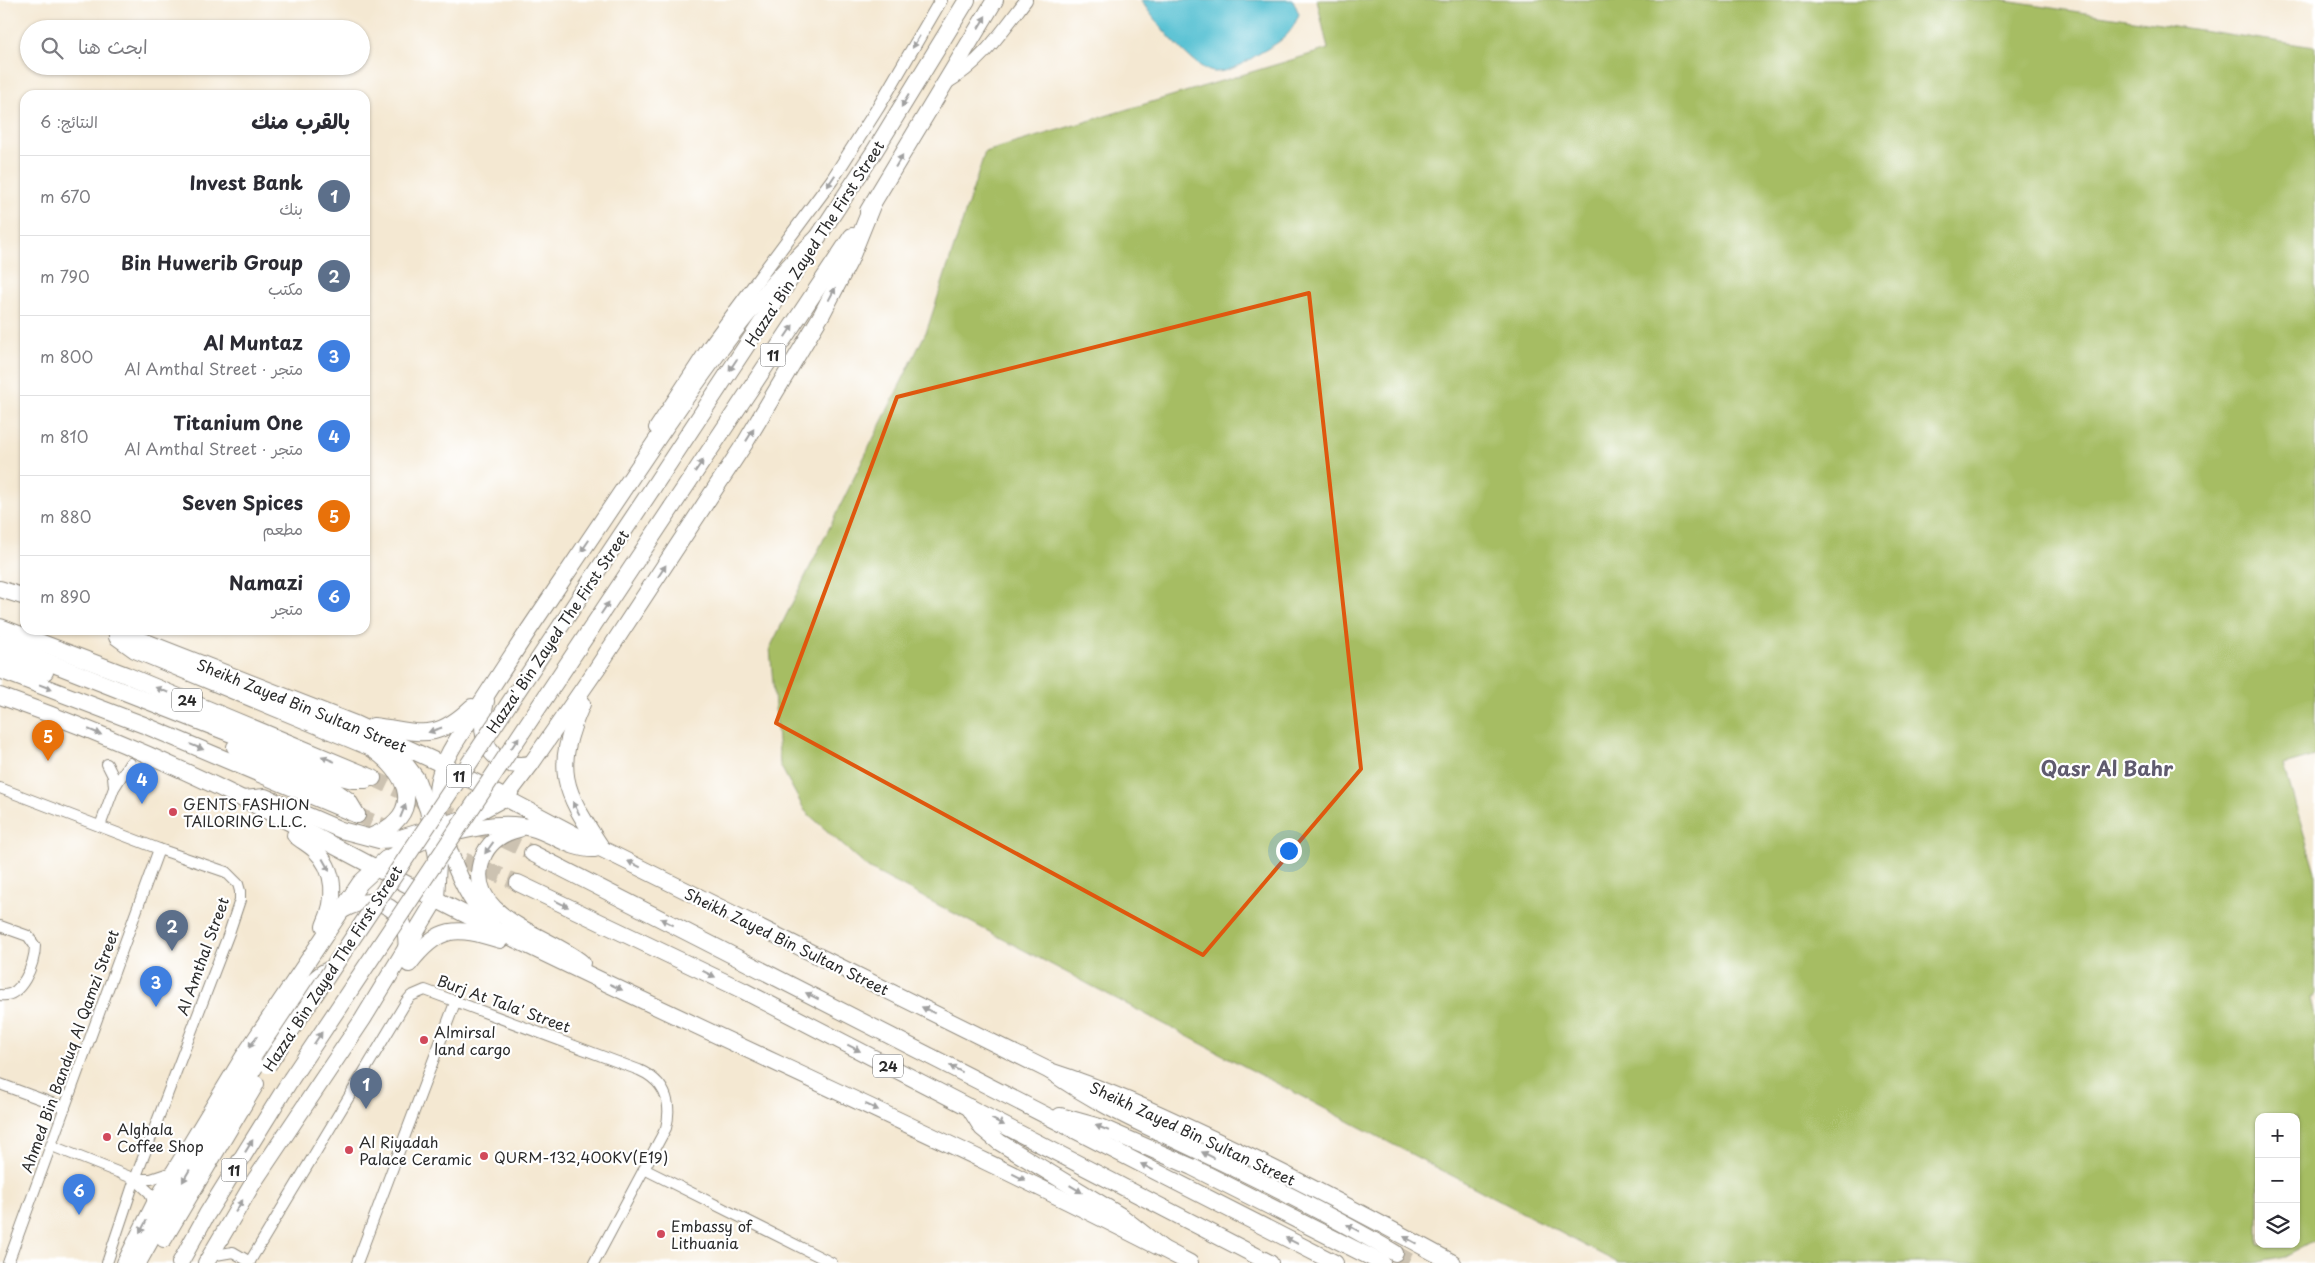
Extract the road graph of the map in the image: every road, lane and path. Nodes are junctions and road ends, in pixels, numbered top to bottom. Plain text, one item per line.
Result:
1 (941, 0) edge
2 (967, 0) edge
3 (995, 0) edge
4 (1026, 0) edge
5 (945, 84) junction
6 (874, 203) junction
7 (818, 237) junction
8 (612, 505) junction
9 (0, 589) edge
10 (20, 595) edge
11 (0, 626) edge
12 (20, 634) edge
13 (22, 635) edge
14 (114, 635) edge
15 (128, 635) edge
16 (0, 643) edge
17 (0, 656) edge
18 (0, 670) edge
19 (596, 670) junction
20 (488, 692) junction
21 (0, 696) edge
22 (355, 724) junction
23 (130, 763) dead end
24 (107, 764) dead end
25 (531, 764) junction
26 (444, 765) junction
27 (0, 788) edge
28 (114, 788) junction
29 (506, 797) junction
30 (243, 799) junction
31 (280, 818) junction
32 (100, 826) junction
33 (531, 828) junction
34 (438, 831) junction
35 (366, 838) junction
36 (159, 849) junction
37 (602, 849) junction
38 (532, 853) tunnel mouth
39 (374, 867) junction
40 (518, 883) tunnel mouth
41 (436, 899) junction
42 (342, 911) junction
43 (0, 926) edge
44 (525, 944) junction
45 (406, 951) junction
46 (310, 958) junction
47 (596, 978) junction
48 (0, 995) edge
49 (456, 1000) junction
50 (363, 1019) junction
51 (263, 1063) junction
52 (1050, 1071) junction
53 (0, 1084) edge
54 (969, 1107) junction
55 (65, 1108) junction
56 (1046, 1115) junction
57 (52, 1146) junction
58 (644, 1169) junction
59 (174, 1171) junction
60 (135, 1179) junction
61 (154, 1205) junction
62 (227, 1226) junction
63 (1163, 1249) junction
64 (233, 1252) junction
65 (1395, 1253) tunnel mouth
66 (208, 1260) edge
67 (250, 1262) edge
68 (8, 1263) edge
69 (107, 1263) edge
70 (125, 1263) edge
71 (138, 1263) edge
72 (150, 1263) edge
73 (180, 1263) edge
74 (357, 1263) edge
75 (594, 1263) edge
76 (832, 1263) edge
77 (1190, 1263) edge
78 (1270, 1263) edge
79 (1335, 1263) edge
80 (1382, 1263) tunnel mouth
81 (1453, 1263) edge

1 -> 8 street
2 -> 7 main road, Hazza' Bin Zayed The First Street / 11
5 -> 3 main road, Hazza' Bin Zayed The First Street / 11
4 - 5 street
6 -> 5 main road, Hazza' Bin Zayed The First Street / 11
19 -> 6 main road
73 -> 6 main road, Hazza' Bin Zayed The First Street / 11, bridge
7 - 8 main road
7 -> 51 main road, Hazza' Bin Zayed The First Street / 11, bridge
8 -> 20 main road
9 - 10 main road
12 -> 11 main road, 24
16 -> 13 main road, 24
35 -> 14 main road
15 - 22 main road, Sheikh Zayed Bin Sultan Street
18 -> 17 main road
19 - 25 main road
37 -> 19 main road
20 -> 22 main road
20 - 25 main road
20 - 26 main road
21 -> 30 main road
22 - 26 main road, Sheikh Zayed Bin Sultan Street
22 - 34 main road
23 - 28 street
24 - 28 street
25 - 29 main road
26 - 29 main road, Sheikh Zayed Bin Sultan Street
26 - 34 main road
27 - 32 street, Al Amthal Street
28 - 32 street
29 - 34 main road
29 - 37 main road, Sheikh Zayed Bin Sultan Street
30 - 31 main road
30 - 35 main road
31 - 39 main road
31 -> 46 main road
32 - 36 street, Al Amthal Street
33 - 34 main road
33 - 37 main road
33 -> 47 main road
34 - 35 main road
34 - 39 main road
34 - 41 main road
34 - 44 main road
36 - 55 street, Ahmed Bin Banduq Al Qamzi Street
36 - 60 street, Al Amthal Street
52 -> 37 main road, Sheikh Zayed Bin Sultan Street
56 -> 38 main road, 24
39 - 41 main road
39 - 42 main road
40 -> 54 main road, 24
41 - 44 main road
41 - 45 main road
42 - 45 main road
42 - 46 main road
43 - 48 street
44 - 47 main road
44 - 50 main road
45 - 50 main road
46 -> 59 main road
47 -> 63 main road
49 - 58 street, Burj At Tala' Street
49 - 67 street, Burj At Tala' Street
49 - 74 street
62 -> 50 main road
51 -> 71 main road
51 - 72 main road, Hazza' Bin Zayed The First Street / 11
65 -> 52 main road
81 -> 52 main road, Sheikh Zayed Bin Sultan Street
53 - 55 street
54 -> 63 main road
54 -> 78 main road, 24
55 - 57 street, Ahmed Bin Banduq Al Qamzi Street
79 -> 56 main road, 24
80 -> 56 main road
57 - 60 street
57 - 68 street, Ahmed Bin Banduq Al Qamzi Street
58 - 75 street, Burj At Tala' Street
58 - 76 street
59 - 60 street
59 - 61 main road
60 - 61 street
60 - 69 street, Al Amthal Street
61 -> 70 main road
62 - 64 street
62 - 66 main road
63 - 77 main road
64 - 66 street
64 - 67 street, Burj At Tala' Street

